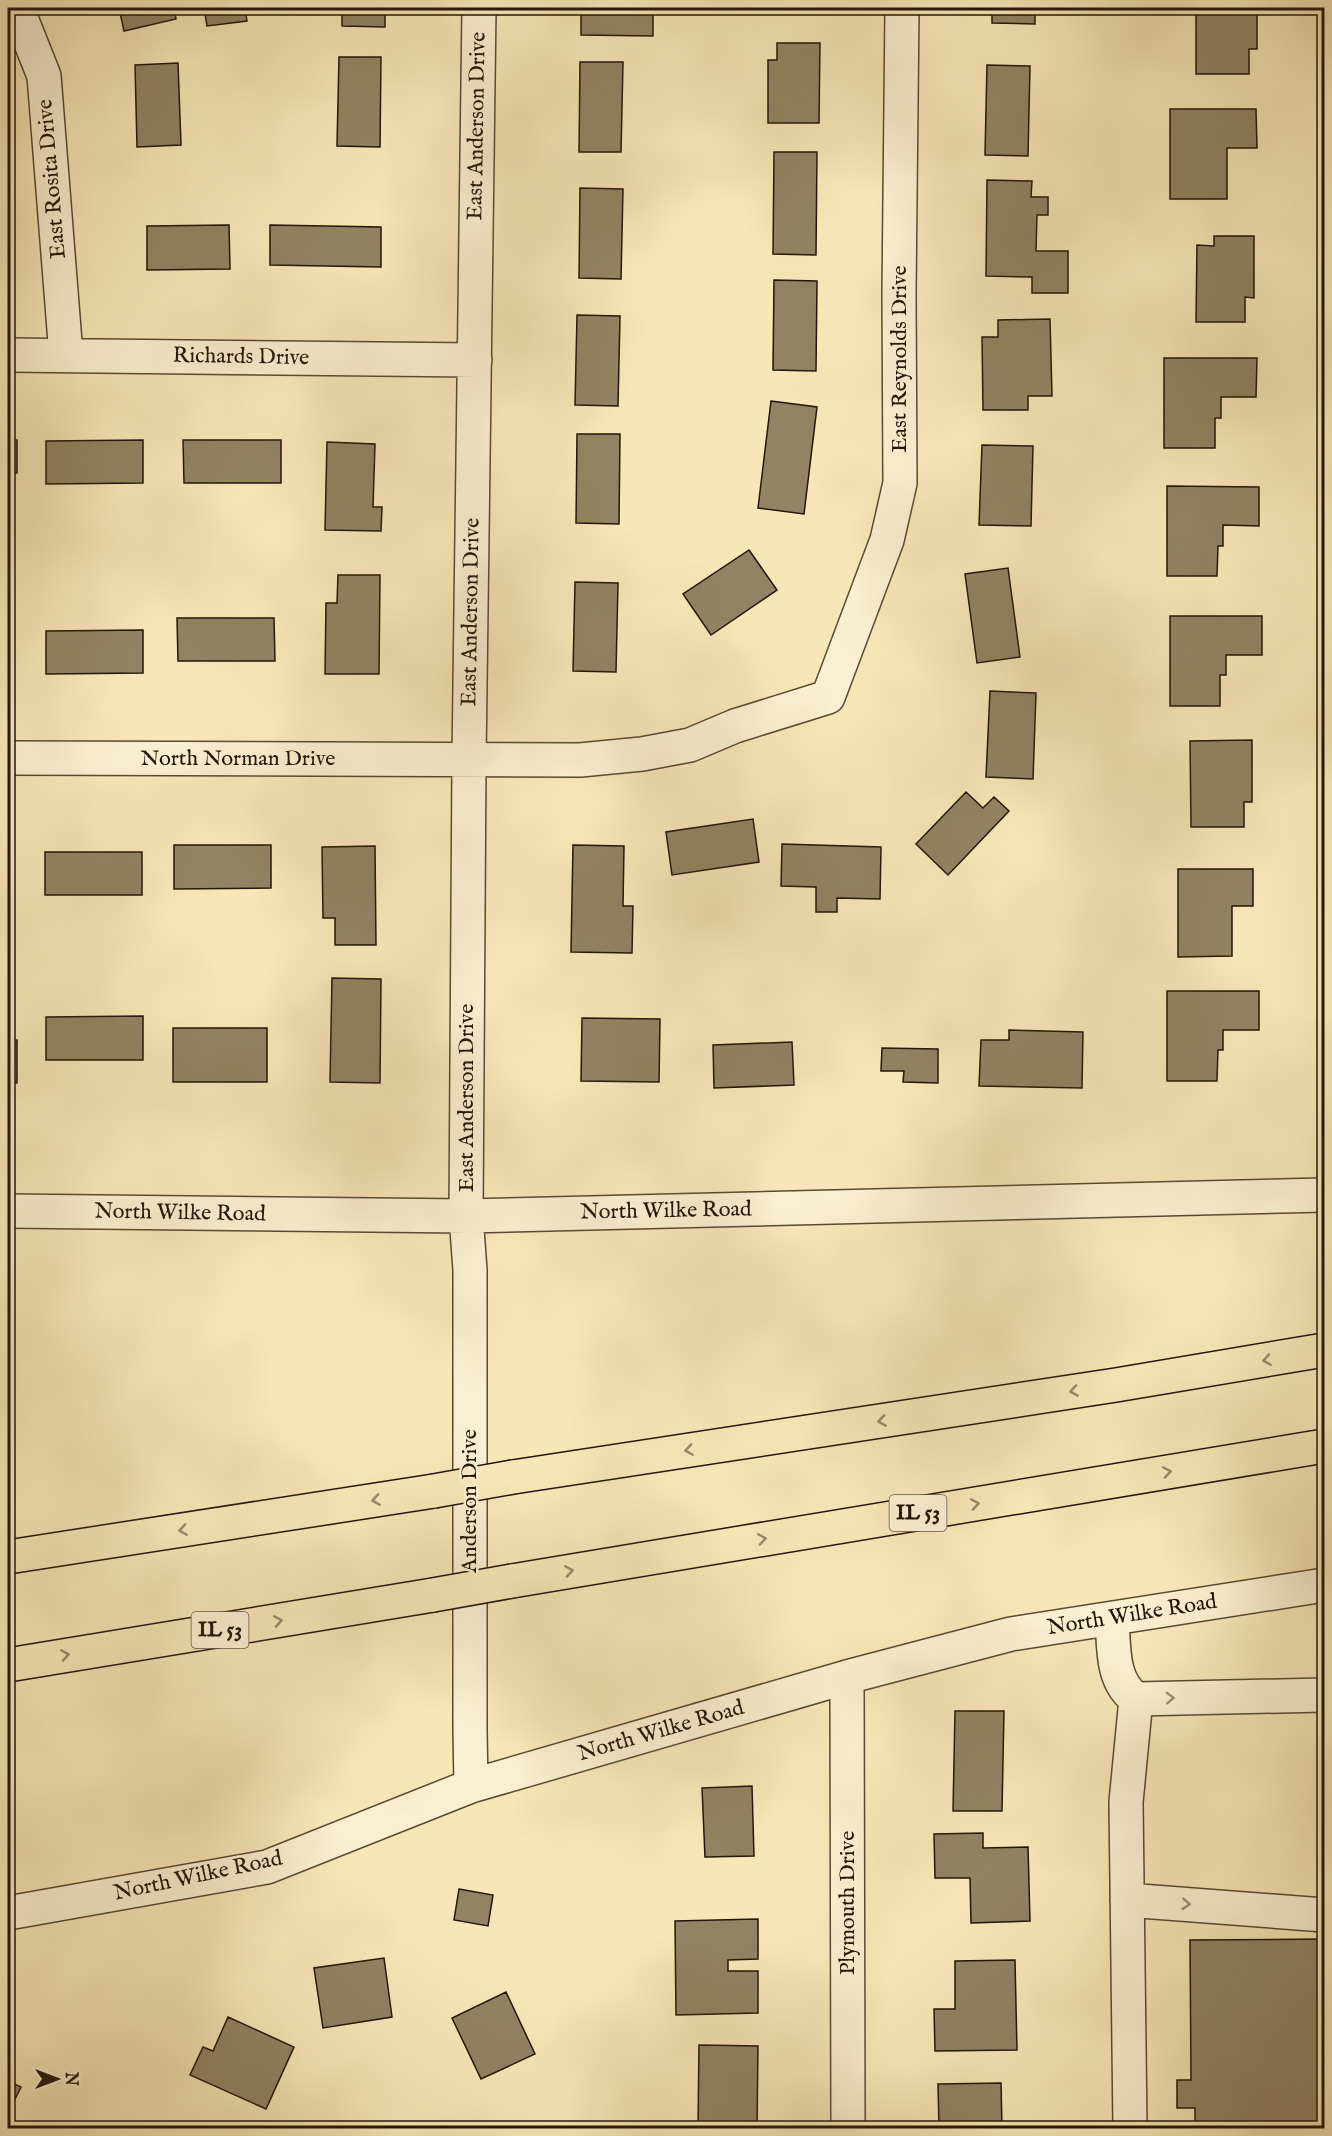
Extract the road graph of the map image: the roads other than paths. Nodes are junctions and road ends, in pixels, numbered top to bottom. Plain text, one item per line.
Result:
1 (17, 8) edge
2 (479, 8) edge
3 (902, 8) edge
4 (8, 355) edge
5 (66, 355) junction
6 (475, 360) junction
7 (828, 698) joint
8 (8, 758) edge
9 (469, 760) junction
10 (1324, 1195) edge
11 (8, 1211) edge
12 (466, 1216) junction
13 (1324, 1350) edge
14 (1324, 1446) edge
15 (8, 1557) edge
16 (1324, 1585) edge
17 (1112, 1619) junction
18 (8, 1665) edge
19 (847, 1677) junction
20 (1324, 1695) edge
21 (1136, 1699) junction
22 (471, 1786) junction
23 (1127, 1900) junction
24 (8, 1913) edge
25 (1324, 1915) edge
26 (848, 2128) edge
27 (1130, 2128) edge

1 - 5 street, East Rosita Drive
2 - 6 street, East Anderson Drive
3 - 7 street, East Reynolds Drive
4 - 5 street, Richards Drive
5 - 6 street, Richards Drive
6 - 9 street, East Anderson Drive
7 - 9 street, North Norman Drive
8 - 9 street, North Norman Drive
9 - 12 street, East Anderson Drive
10 - 12 street, North Wilke Road
11 - 12 street, North Wilke Road
12 - 22 street, Anderson Drive
13 -> 15 highway, bridge
18 -> 14 highway, IL 53, bridge
16 - 17 street, North Wilke Road
17 - 19 street, North Wilke Road
17 - 21 street
19 - 22 street, North Wilke Road
19 - 26 street, Plymouth Drive
21 -> 20 street
21 - 23 street
22 - 24 street, North Wilke Road
23 -> 25 street
23 - 27 street

